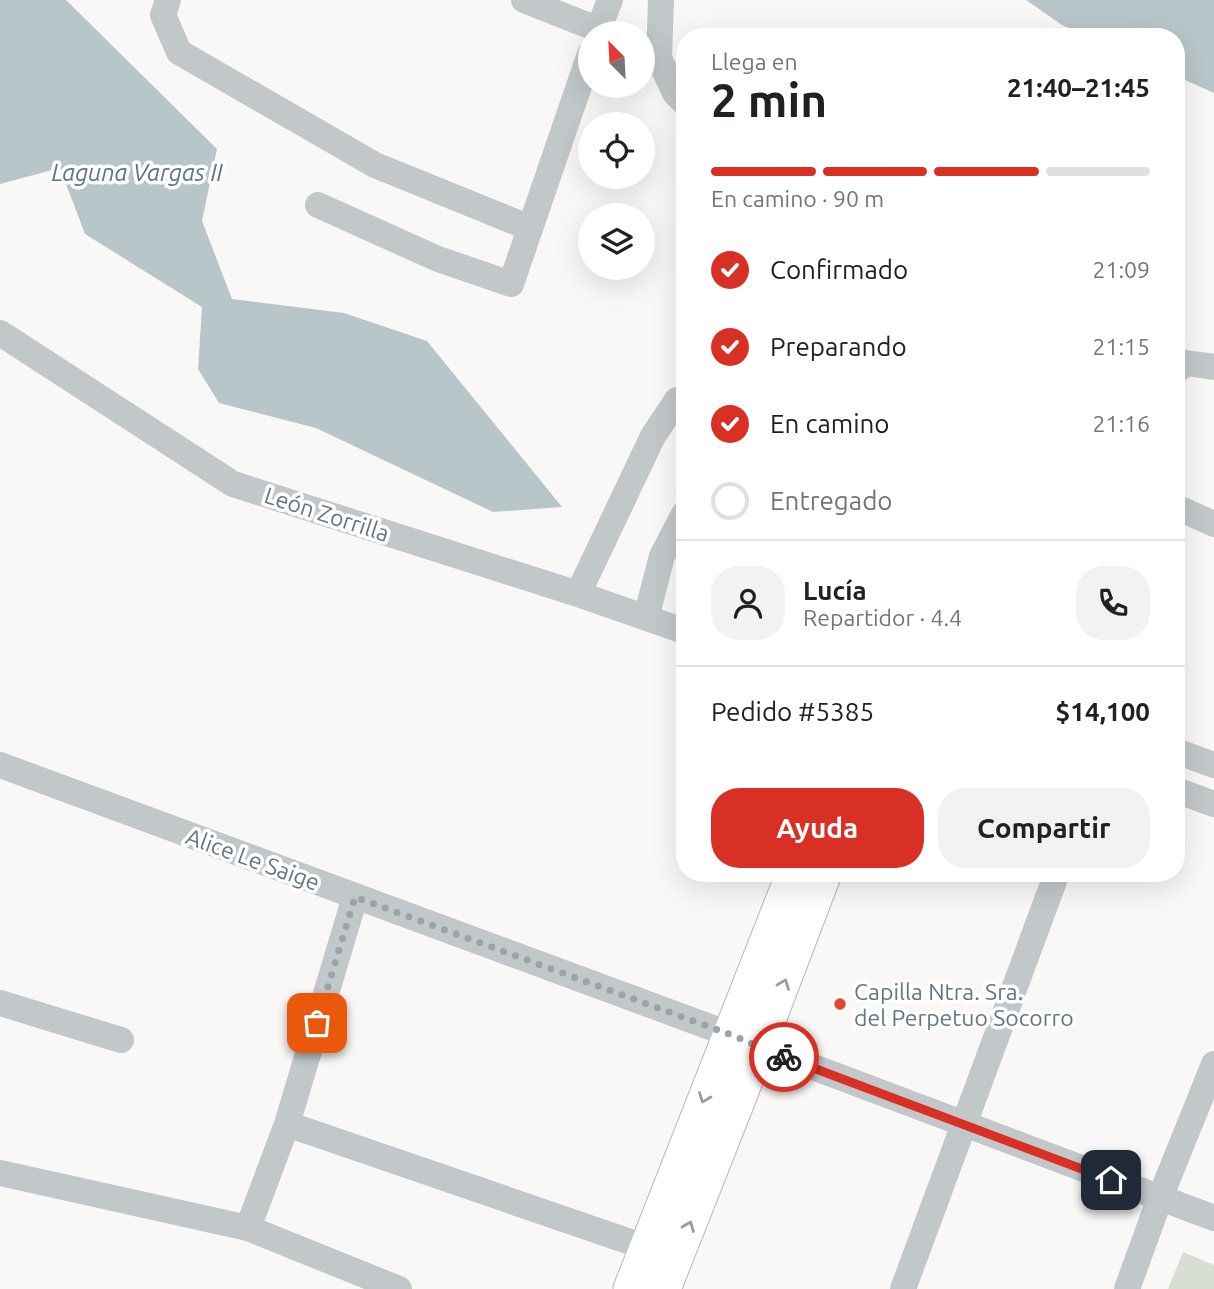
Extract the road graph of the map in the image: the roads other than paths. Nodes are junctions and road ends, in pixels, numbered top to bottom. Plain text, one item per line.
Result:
1 (524, 0) edge
2 (610, 0) edge
3 (661, 0) edge
4 (166, 8) edge
5 (604, 21) edge
6 (578, 22) edge
7 (655, 29) edge
8 (655, 62) edge
9 (578, 89) edge
10 (676, 94) edge
11 (318, 205) dead end
12 (530, 228) junction
13 (0, 333) edge
14 (1214, 366) edge
15 (1185, 367) edge
16 (676, 402) edge
17 (1185, 511) edge
18 (1214, 524) edge
19 (676, 529) edge
20 (579, 594) junction
21 (646, 618) junction
22 (676, 628) edge
23 (1185, 754) edge
24 (0, 765) edge
25 (1214, 765) edge
26 (1185, 793) edge
27 (1214, 804) edge
28 (789, 882) edge
29 (822, 882) edge
30 (1054, 882) edge
31 (355, 897) junction
32 (0, 1003) edge
33 (729, 1034) junction
34 (121, 1040) dead end
35 (760, 1048) junction
36 (1214, 1064) edge
37 (287, 1124) junction
38 (963, 1124) junction
39 (0, 1173) edge
40 (1160, 1198) junction
41 (1214, 1218) edge
42 (248, 1228) junction
43 (645, 1247) junction
44 (399, 1289) edge
45 (630, 1289) edge
46 (664, 1289) edge
47 (902, 1289) edge
48 (1127, 1289) edge

1 - 6 street
2 - 5 street
3 - 7 street
4 - 12 street
8 - 10 street
9 - 12 street
11 - 12 street
13 - 20 street, León Zorrilla
14 - 15 street
16 - 20 street
17 - 18 street
19 - 21 street
20 - 21 street, León Zorrilla
21 - 22 street, León Zorrilla
23 - 25 street
24 - 31 street, Alice Le Saige
26 - 27 street
28 - 33 main road
35 -> 29 main road
30 - 38 street
31 - 33 street, Alice Le Saige
31 - 37 street
32 - 34 street
33 - 35 street, Alice Le Saige
33 -> 43 main road
35 - 38 street, Alice Le Saige
46 -> 35 main road
36 - 40 street
37 - 42 street
37 - 43 street
38 - 40 street, Alice Le Saige
38 - 47 street
39 - 42 street
40 - 41 street, Alice Le Saige
40 - 48 street
42 - 44 street
43 - 45 main road

